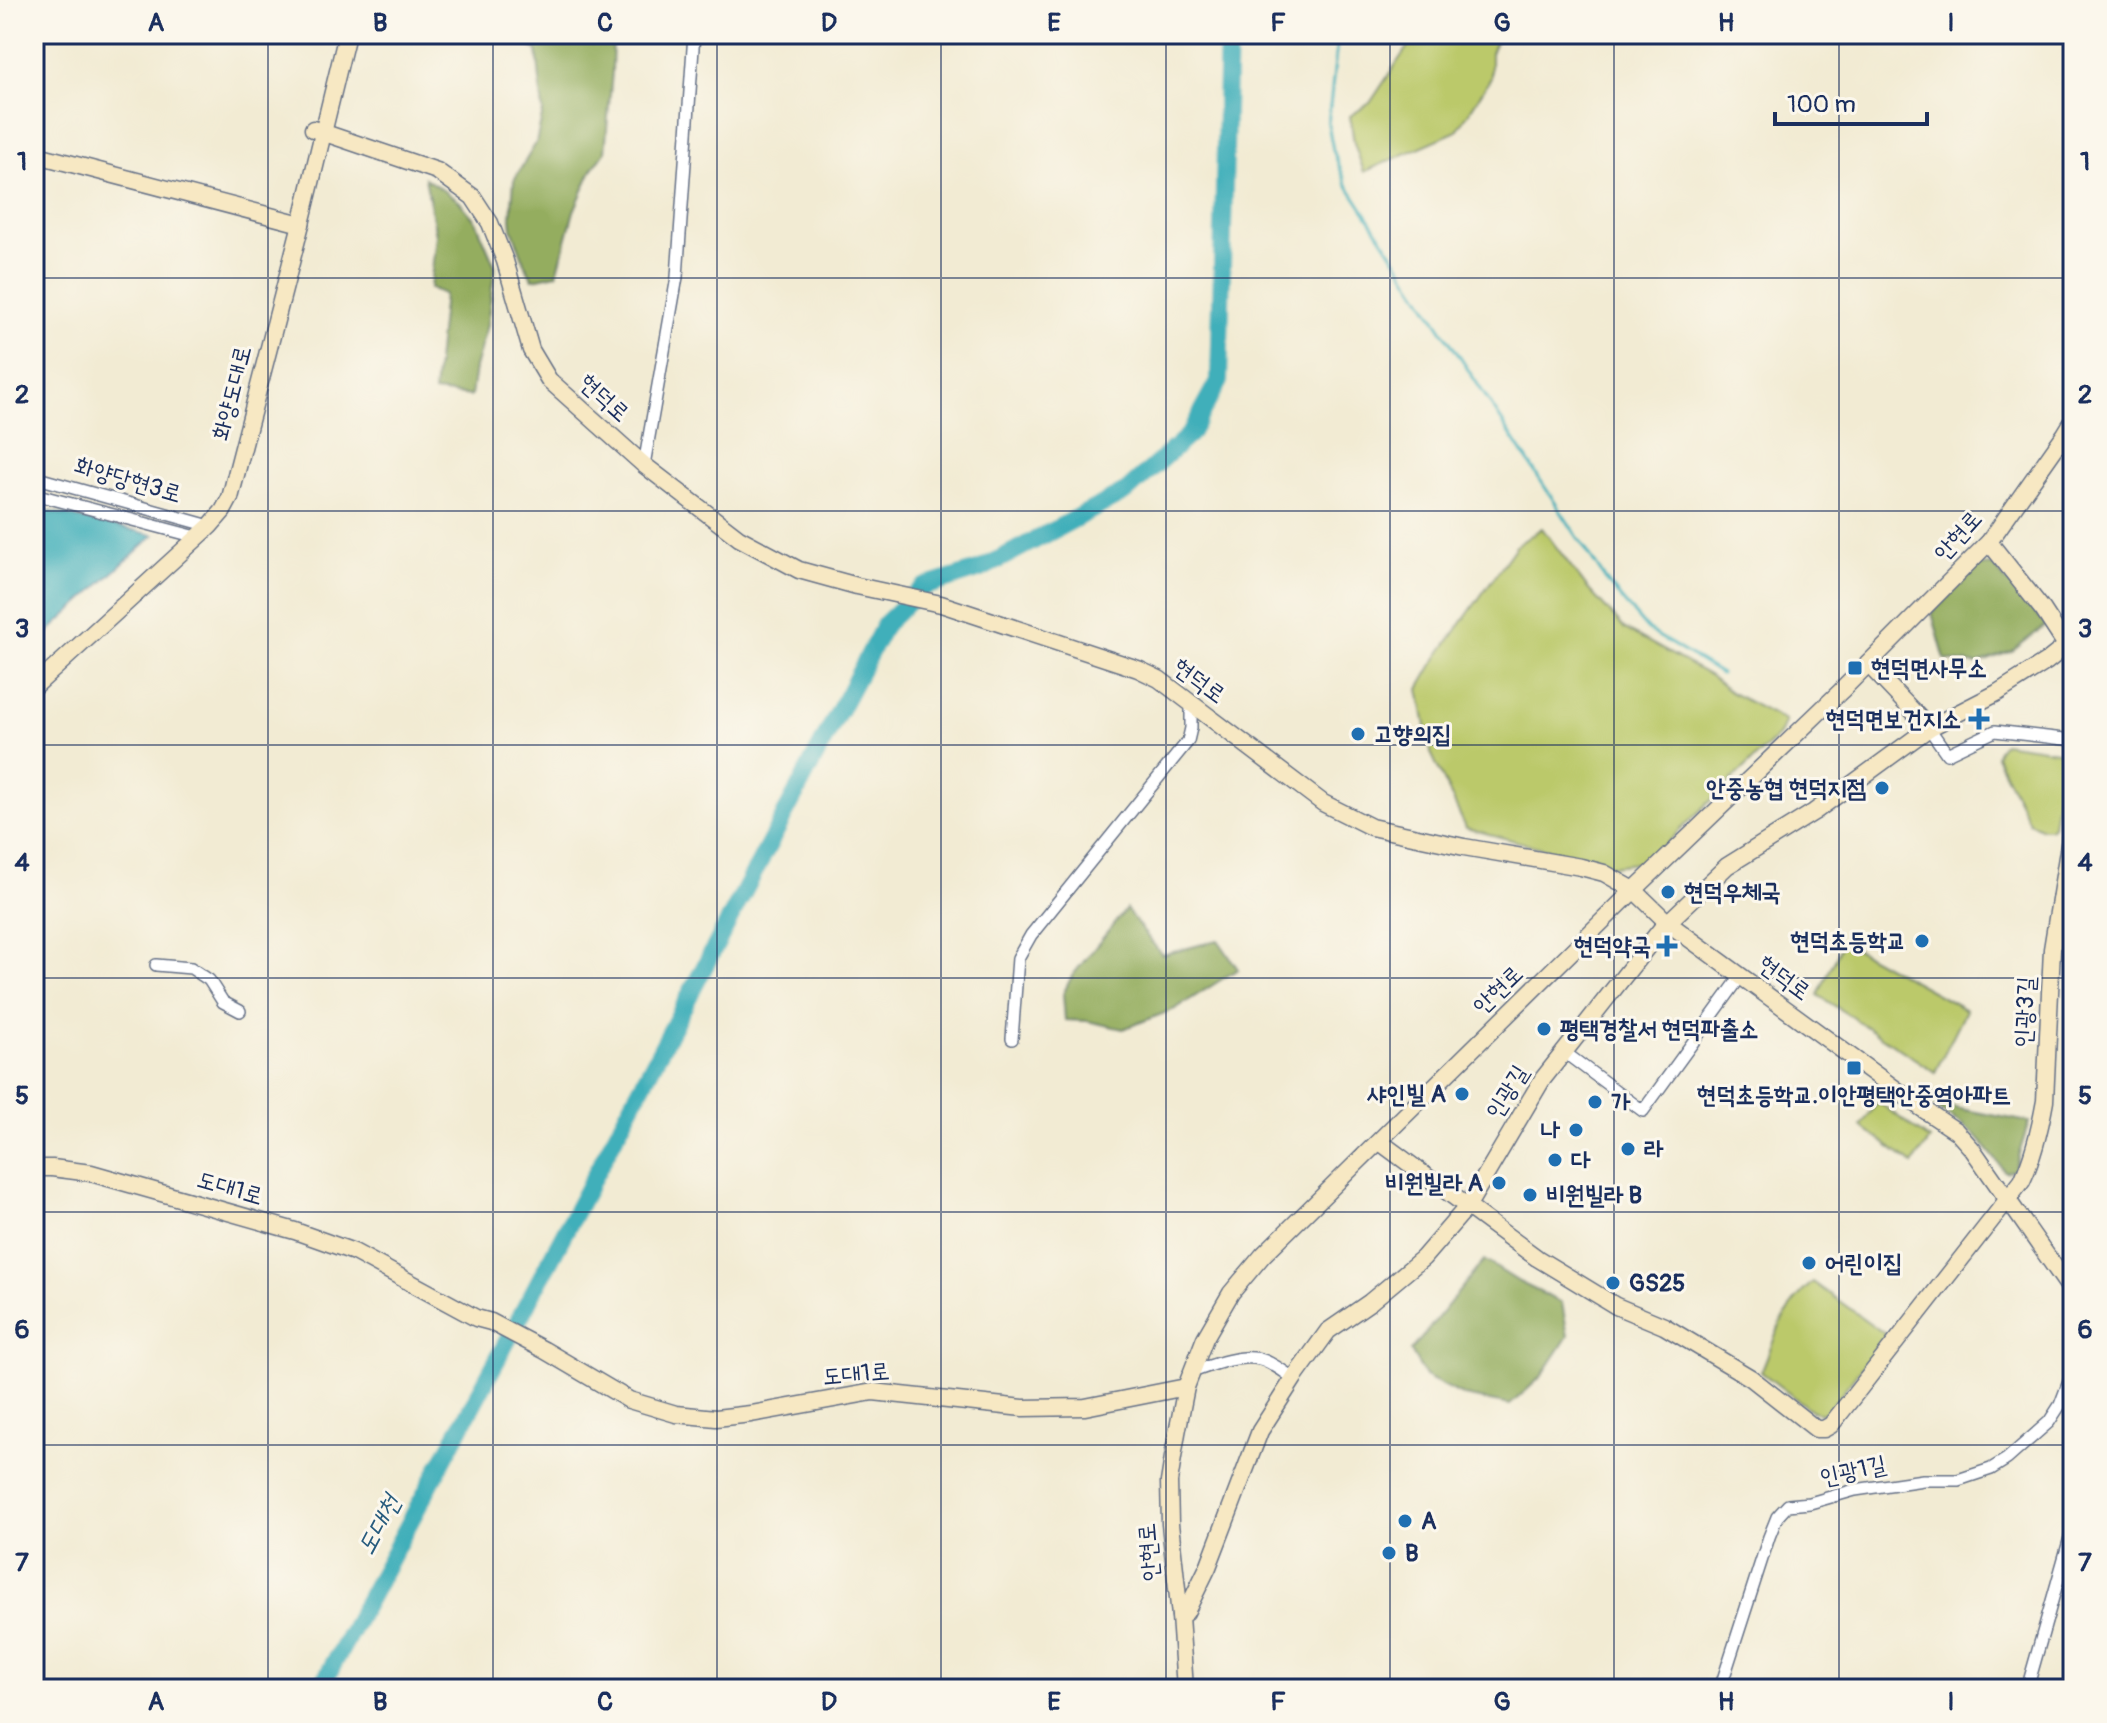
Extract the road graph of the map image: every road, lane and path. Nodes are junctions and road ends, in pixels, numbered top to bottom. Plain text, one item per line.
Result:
1 (335, 34) edge
2 (347, 34) edge
3 (694, 34) edge
4 (318, 130) junction
5 (34, 154) edge
6 (34, 164) edge
7 (294, 228) junction
8 (2073, 421) edge
9 (644, 465) junction
10 (34, 477) edge
11 (34, 494) edge
12 (202, 530) junction
13 (1989, 542) junction
14 (2071, 648) edge
15 (1868, 664) junction
16 (34, 680) edge
17 (34, 687) edge
18 (1191, 704) junction
19 (1929, 728) junction
20 (2073, 740) edge
21 (2073, 820) edge
22 (1634, 890) junction
23 (1668, 923) junction
24 (156, 965) dead end
25 (1741, 976) junction
26 (240, 1011) dead end
27 (1012, 1039) dead end
28 (1564, 1052) junction
29 (1380, 1142) junction
30 (34, 1168) edge
31 (2008, 1199) junction
32 (1467, 1207) junction
33 (2073, 1293) edge
34 (2073, 1371) edge
35 (1294, 1378) junction
36 (1189, 1380) junction
37 (2073, 1527) edge
38 (1180, 1616) junction
39 (1185, 1689) edge
40 (1720, 1689) edge
41 (2027, 1689) edge

1 - 4 street, 화양도대로
2 - 4 street, 화양도대로
3 - 9 street
4 - 7 street, 화양도대로
4 - 9 street, 현덕로
5 - 7 street
6 - 7 street
7 - 12 street, 화양도대로
8 - 13 street, 안현로
9 - 18 street, 현덕로
10 - 12 street, 화양당현3로
11 - 12 street, 화양당현3로
12 - 16 street, 화양도대로
12 - 17 street, 화양도대로
13 - 14 street
13 - 15 street, 안현로
14 - 19 street, 인광길
15 - 19 street
15 - 22 street, 안현로
18 - 22 street, 현덕로
18 - 27 street
19 - 20 street
19 - 23 street, 인광길
21 - 31 street, 인광3길
22 - 23 street, 현덕로
22 - 29 street, 안현로
23 - 25 street, 현덕로
23 - 28 street, 인광길
24 - 26 street
25 - 28 street
25 - 31 street, 현덕로
28 - 32 street, 인광길
29 - 32 street
29 - 36 street, 안현로
30 - 36 street, 도대1로
31 - 32 street, 인광3길
31 - 33 street, 현덕로
32 - 35 street, 인광길
34 - 40 street, 인광1길
35 - 36 street
35 - 38 street, 인광길
36 - 38 street, 안현로
37 - 41 street
38 - 39 street, 안현로

